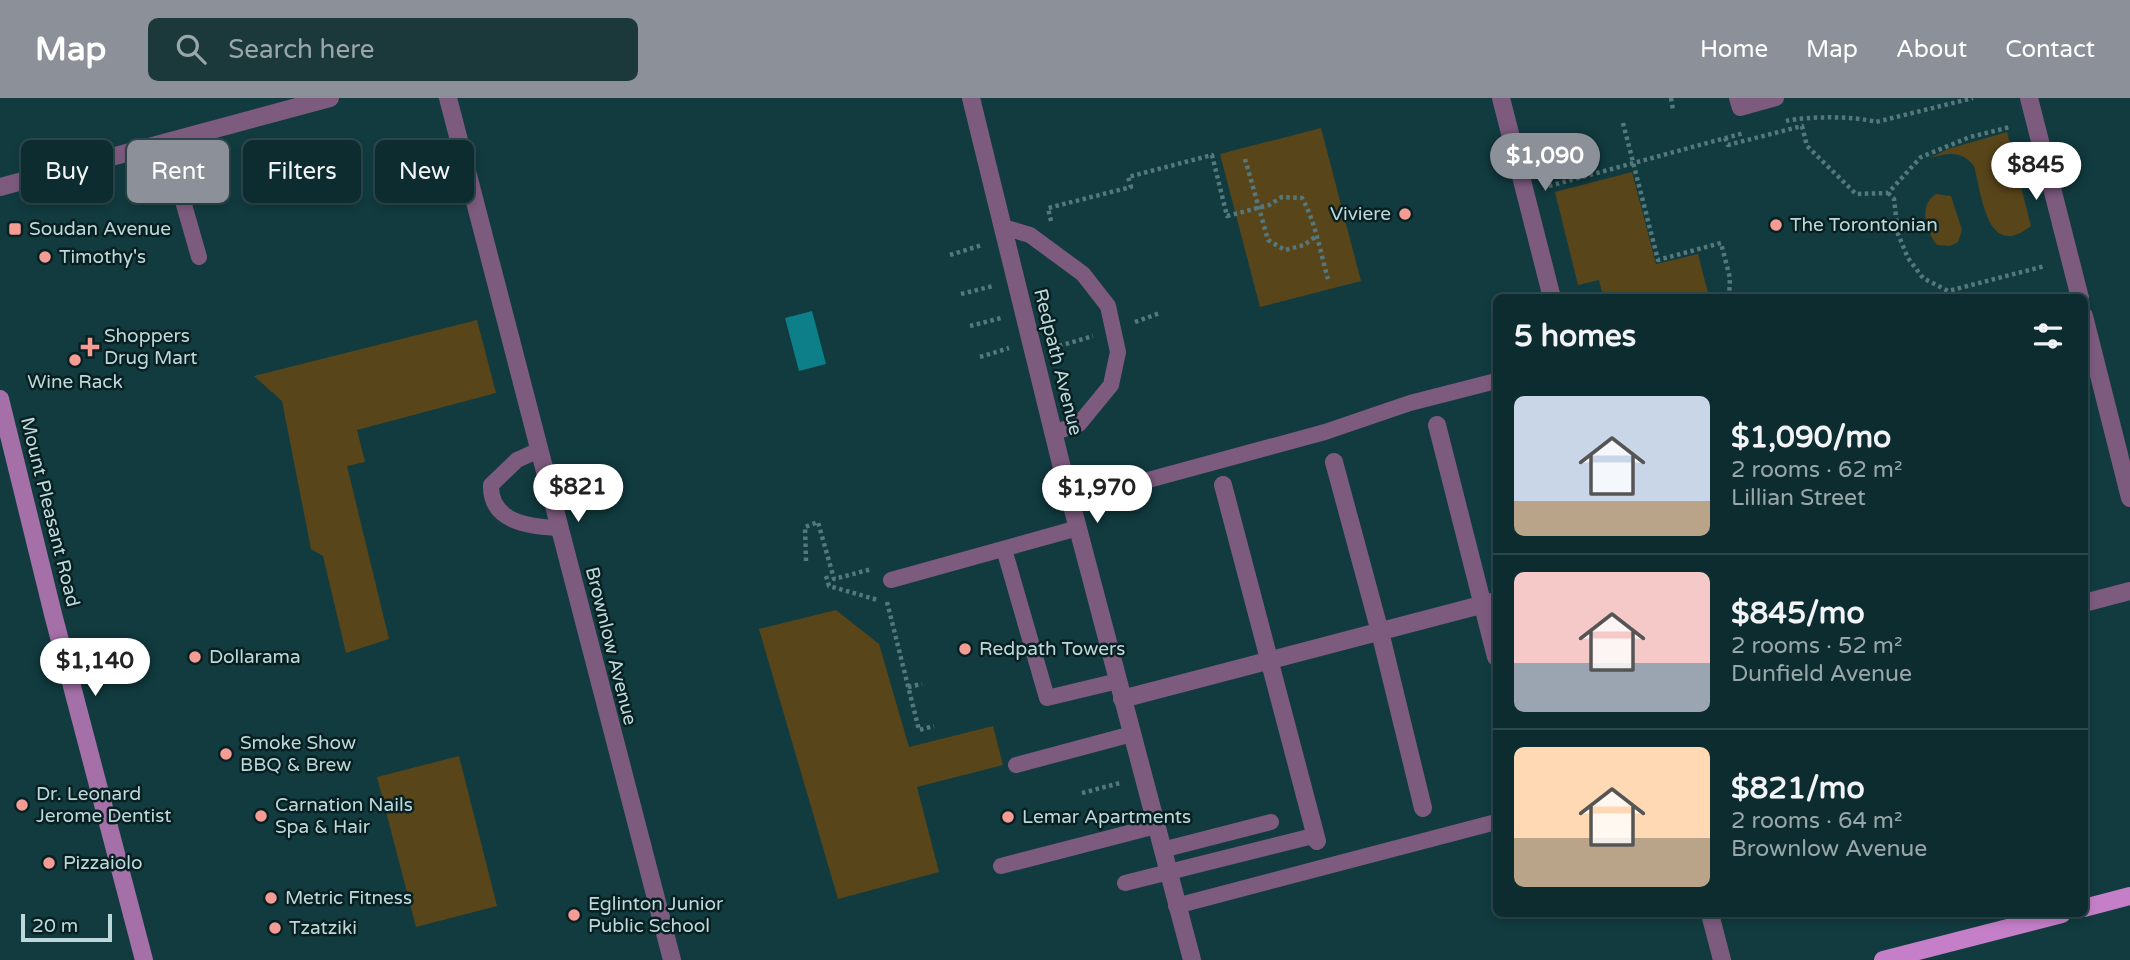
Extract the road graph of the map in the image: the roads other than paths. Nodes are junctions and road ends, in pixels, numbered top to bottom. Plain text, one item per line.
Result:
1 (330, 98) edge
2 (448, 98) edge
3 (971, 98) edge
4 (1501, 98) edge
5 (1737, 98) edge
6 (1776, 98) edge
7 (2029, 98) edge
8 (173, 140) edge
9 (127, 153) edge
10 (0, 187) edge
11 (184, 203) edge
12 (1003, 227) junction
13 (200, 257) dead end
14 (1551, 294) edge
15 (2079, 294) edge
16 (2088, 332) edge
17 (1493, 382) edge
18 (0, 399) edge
19 (1437, 425) dead end
20 (1054, 433) junction
21 (539, 450) junction
22 (1334, 462) dead end
23 (1223, 485) dead end
24 (2130, 498) edge
25 (1071, 501) junction
26 (1078, 527) junction
27 (559, 528) junction
28 (1004, 549) junction
29 (892, 580) road end
30 (2130, 592) edge
31 (2088, 602) edge
32 (1490, 603) edge
33 (1493, 630) edge
34 (1380, 632) junction
35 (1271, 660) junction
36 (1118, 681) junction
37 (1122, 699) junction
38 (1132, 734) junction
39 (1016, 765) dead end
40 (1423, 808) dead end
41 (1271, 822) dead end
42 (1493, 822) edge
43 (1156, 826) junction
44 (1314, 839) joint
45 (1162, 850) junction
46 (1001, 866) dead end
47 (1167, 872) junction
48 (1125, 883) dead end
49 (2130, 896) edge
50 (1176, 906) junction
51 (2088, 907) edge
52 (1711, 917) edge
53 (2050, 917) edge
54 (144, 960) edge
55 (671, 960) edge
56 (1192, 960) edge
57 (1722, 960) edge
58 (1883, 960) edge

1 - 8 street
2 - 21 street, Brownlow Avenue
3 - 12 street, Redpath Avenue
4 - 14 street
5 - 6 lane
7 - 15 street
9 - 10 street
11 - 13 lane
12 - 20 street, Redpath Avenue
12 - 20 lane
16 - 24 street
17 - 25 lane
18 - 54 main road, Mount Pleasant Road
19 - 32 street
20 - 25 street, Redpath Avenue
21 - 27 street, Brownlow Avenue
21 - 27 lane
22 - 34 street
23 - 35 street
25 - 26 street, Redpath Avenue
26 - 28 lane
26 - 36 street, Redpath Avenue
27 - 55 street, Brownlow Avenue
28 - 29 lane
28 - 36 lane
30 - 31 street
32 - 33 street
32 - 34 street
34 - 35 street
34 - 40 street
35 - 37 street
35 - 44 street
36 - 37 street, Redpath Avenue
37 - 38 street, Redpath Avenue
38 - 39 lane
38 - 43 street, Redpath Avenue
41 - 45 lane
42 - 50 lane
43 - 45 street, Redpath Avenue
43 - 46 lane
44 - 47 lane
45 - 47 street, Redpath Avenue
47 - 48 lane
47 - 50 street, Redpath Avenue
49 - 51 main road
50 - 56 street, Redpath Avenue
52 - 57 street
53 - 58 main road

